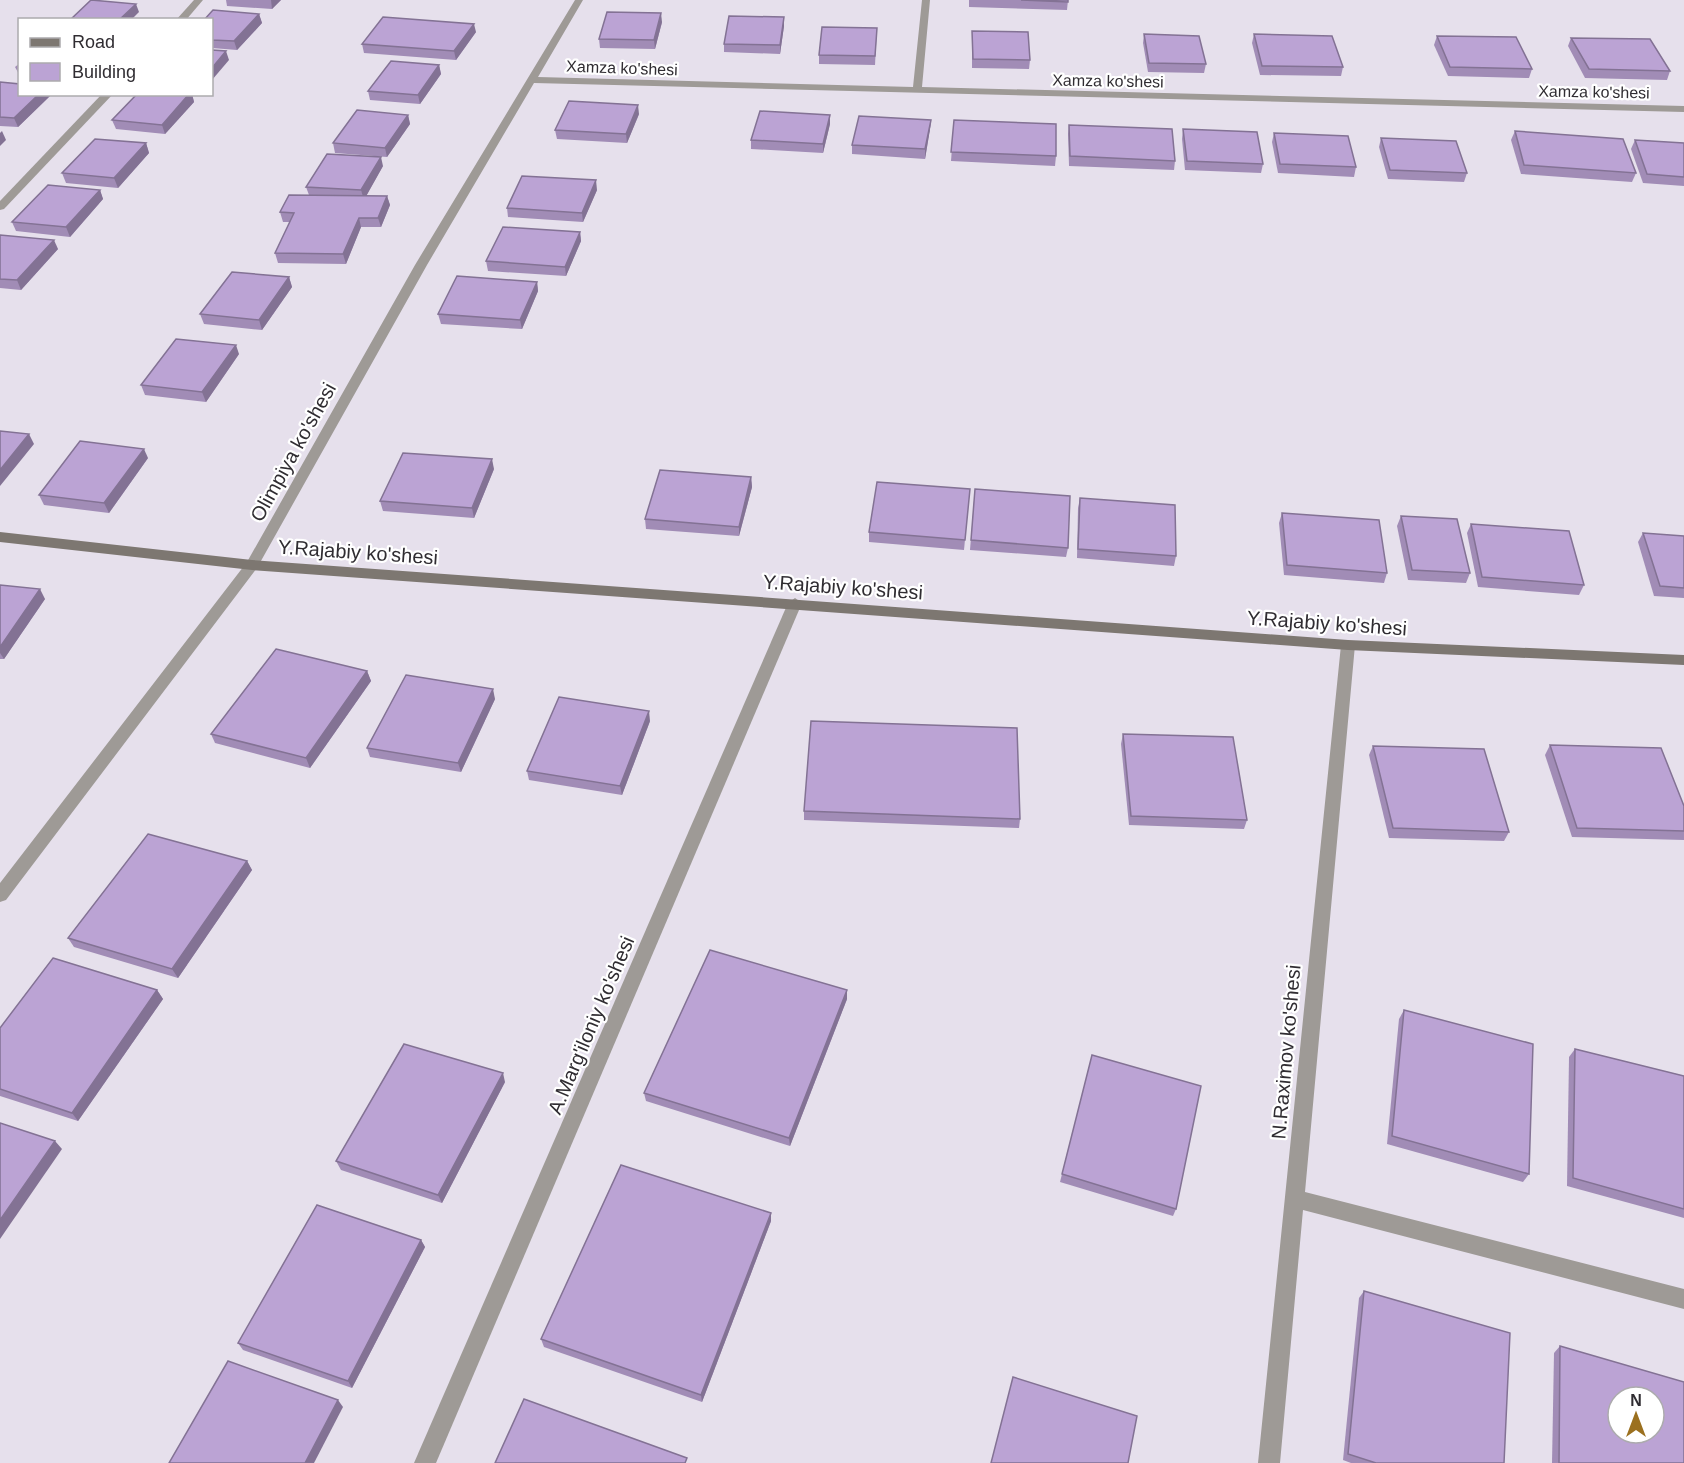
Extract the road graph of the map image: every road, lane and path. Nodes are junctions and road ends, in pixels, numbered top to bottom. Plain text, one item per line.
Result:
1 (198, 0) edge
2 (579, 0) edge
3 (927, 0) edge
4 (182, 18) edge
5 (531, 80) junction
6 (917, 91) junction
7 (106, 96) edge
8 (1684, 109) edge
9 (0, 207) edge
10 (0, 537) edge
11 (252, 565) junction
12 (795, 603) junction
13 (1348, 645) junction
14 (1684, 660) edge
15 (0, 895) edge
16 (1295, 1199) junction
17 (1684, 1299) edge
18 (425, 1463) edge
19 (1269, 1463) edge

1 - 4 street
2 - 5 street, Olimpiya ko'shesi
3 - 6 street
5 - 6 street, Xamza ko'shesi
5 - 11 street, Olimpiya ko'shesi
6 - 8 street, Xamza ko'shesi
7 - 9 street
10 - 11 street, Y.Rajabiy ko'shesi
11 - 12 street, Y.Rajabiy ko'shesi
11 - 15 street, Olimpiya ko'shesi
12 - 13 street, Y.Rajabiy ko'shesi
12 - 18 street, A.Marg'iloniy ko'shesi
13 - 14 street, Y.Rajabiy ko'shesi
13 - 16 street, N.Raximov ko'shesi
16 - 17 street
16 - 19 street, N.Raximov ko'shesi

